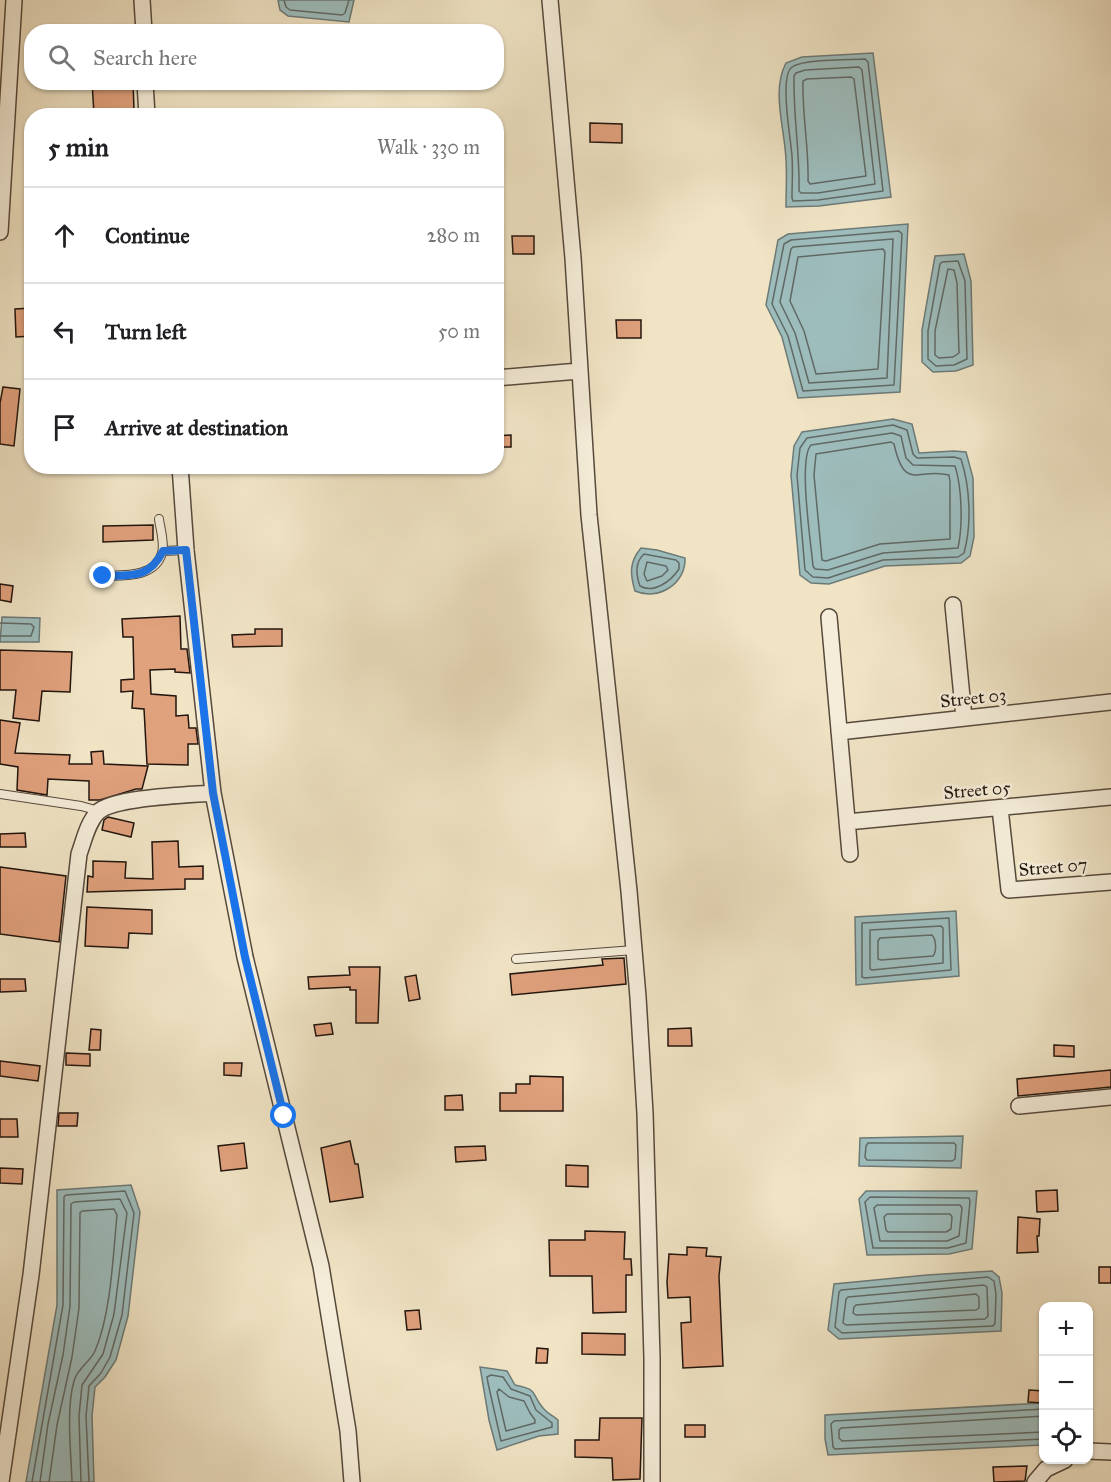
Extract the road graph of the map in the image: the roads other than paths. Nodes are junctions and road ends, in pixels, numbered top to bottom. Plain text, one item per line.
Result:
1 (14, 0) edge
2 (142, 0) edge
3 (550, 0) edge
4 (144, 24) edge
5 (146, 90) edge
6 (147, 108) edge
7 (0, 232) edge
8 (579, 371) junction
9 (504, 377) edge
10 (181, 474) edge
11 (159, 519) dead end
12 (186, 550) junction
13 (163, 551) junction
14 (103, 576) dead end
15 (953, 604) dead end
16 (829, 617) dead end
17 (1111, 702) edge
18 (964, 718) junction
19 (839, 732) junction
20 (213, 793) junction
21 (0, 794) edge
22 (1111, 797) edge
23 (1000, 808) junction
24 (99, 811) junction
25 (847, 822) junction
26 (850, 854) dead end
27 (1111, 882) edge
28 (634, 950) junction
29 (516, 959) dead end
30 (1111, 1097) edge
31 (1019, 1106) dead end
32 (1093, 1451) edge
33 (1111, 1452) edge
34 (1057, 1464) edge
35 (1, 1482) edge
36 (352, 1482) edge
37 (652, 1482) edge
38 (1035, 1482) edge

1 - 7 street
2 - 4 street
3 - 8 street
5 - 6 street
8 - 9 street
8 - 28 street
10 - 12 street
11 - 13 lane
12 - 13 lane
12 - 20 street
13 - 14 lane
15 - 18 street
16 - 19 street
17 - 18 street, Street 03
18 - 19 street, Street 03
19 - 25 street
20 - 24 street
20 - 36 street
21 - 24 lane
22 - 23 street, Street 05
23 - 25 street, Street 05
23 - 27 street, Street 07
24 - 35 street
25 - 26 street
28 - 29 lane
28 - 37 street
30 - 31 street
32 - 33 street
34 - 38 street

